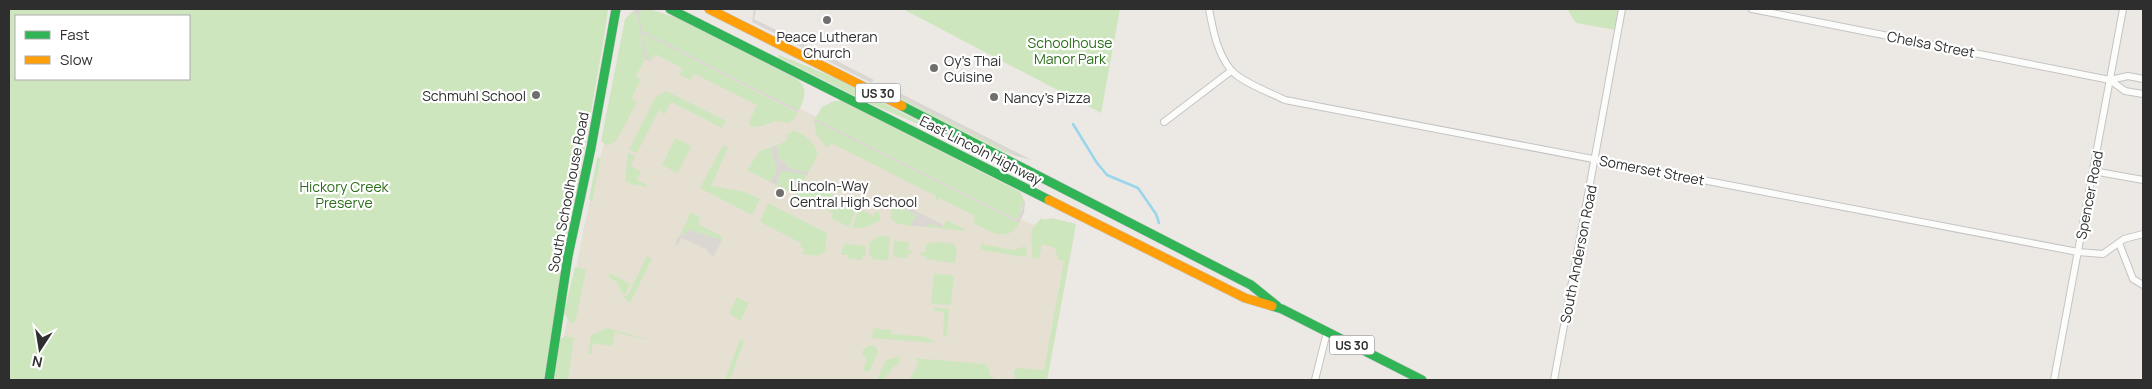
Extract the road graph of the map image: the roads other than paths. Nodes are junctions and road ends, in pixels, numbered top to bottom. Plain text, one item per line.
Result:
1 (616, 9) edge
2 (670, 9) edge
3 (709, 9) edge
4 (1209, 9) edge
5 (1622, 9) edge
6 (1752, 9) edge
7 (2123, 9) edge
8 (1231, 70) junction
9 (2143, 79) edge
10 (2110, 80) junction
11 (2143, 94) edge
12 (1164, 122) dead end
13 (1596, 159) junction
14 (2093, 171) junction
15 (2143, 180) edge
16 (2143, 234) edge
17 (2119, 243) junction
18 (2078, 252) junction
19 (2143, 285) edge
20 (1282, 309) junction
21 (1327, 332) junction
22 (549, 380) edge
23 (1316, 380) edge
24 (1422, 380) edge
25 (1554, 380) edge
26 (2054, 380) edge

1 - 22 main road, South Schoolhouse Road
2 - 20 main road, East Lincoln Highway / US 30
3 - 20 main road, East Lincoln Highway / US 30
4 - 8 street
5 - 13 street, South Anderson Road
6 - 10 street, Chelsa Street
7 - 10 street, Spencer Road
8 - 12 street
8 - 13 street, Somerset Street
9 - 10 street
10 - 11 street
10 - 14 street, Spencer Road
13 - 18 street, Somerset Street
13 - 25 street, South Anderson Road
14 - 15 street
14 - 18 street, Spencer Road
16 - 17 street, Somerset Street
17 - 18 street, Somerset Street
17 - 19 street
18 - 26 street, Spencer Road
20 - 21 main road, East Lincoln Highway / US 30
21 - 23 street
21 - 24 main road, East Lincoln Highway / US 30

